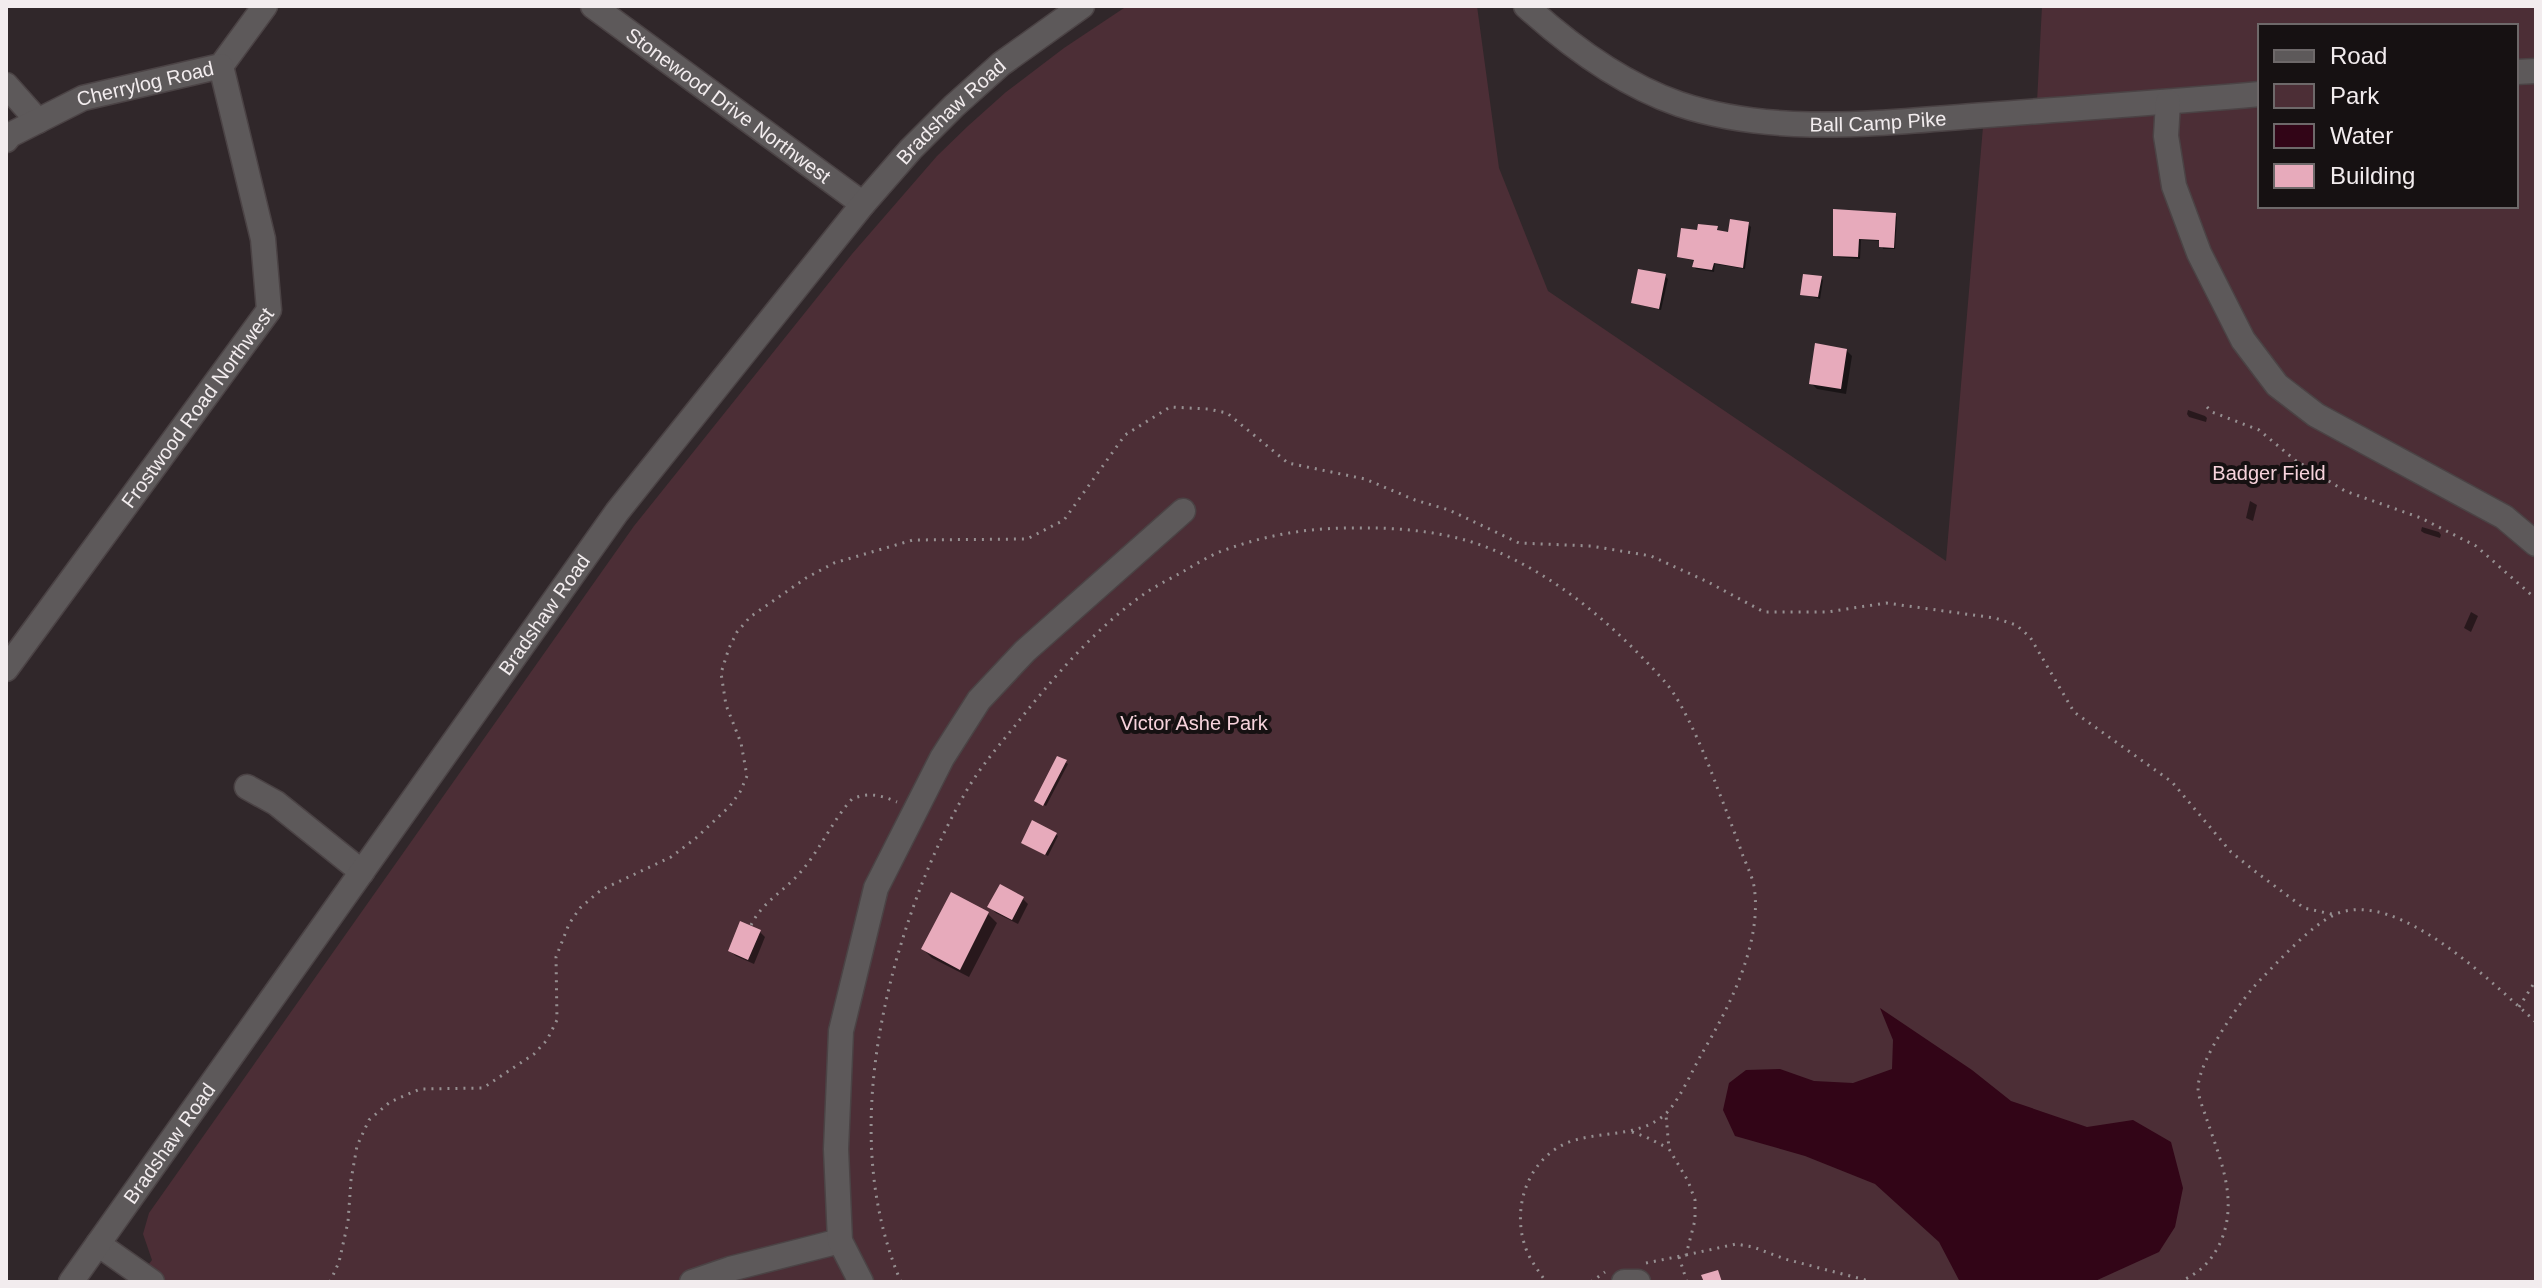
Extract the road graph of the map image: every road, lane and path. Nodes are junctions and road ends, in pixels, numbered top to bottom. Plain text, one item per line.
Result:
1 (265, 6) edge
2 (593, 6) edge
3 (1082, 6) edge
4 (1526, 6) edge
5 (221, 66) junction
6 (6, 85) edge
7 (2258, 94) edge
8 (2168, 102) junction
9 (38, 121) junction
10 (6, 140) edge
11 (863, 204) junction
12 (2207, 407) dead end
13 (1183, 511) dead end
14 (2536, 544) edge
15 (2536, 599) edge
16 (6, 669) edge
17 (247, 787) dead end
18 (915, 810) junction
19 (362, 872) junction
20 (2336, 915) junction
21 (751, 925) dead end
22 (2536, 980) edge
23 (2519, 1007) junction
24 (2536, 1022) edge
25 (1666, 1115) junction
26 (1632, 1132) junction
27 (1669, 1149) junction
28 (840, 1241) junction
29 (98, 1244) junction
30 (1686, 1255) junction
31 (1679, 1257) junction
32 (1626, 1274) edge
33 (71, 1282) edge
34 (152, 1282) edge
35 (330, 1282) edge
36 (692, 1282) edge
37 (861, 1282) edge
38 (901, 1282) edge
39 (1546, 1282) edge
40 (1591, 1282) edge
41 (1687, 1282) edge
42 (1873, 1282) edge
43 (2179, 1282) edge

1 - 5 street, Cherrylog Road
2 - 11 street, Stonewood Drive Northwest
3 - 11 street, Bradshaw Road
4 - 8 street, Ball Camp Pike
5 - 9 street, Cherrylog Road
5 - 16 street, Frostwood Road Northwest
6 - 9 street
7 - 8 street, Ball Camp Pike
8 - 14 street
9 - 10 street, Cherrylog Road
11 - 19 street, Bradshaw Road
12 - 15 path
13 - 18 street
17 - 19 street
18 - 21 path
18 - 28 street
19 - 29 street, Bradshaw Road
20 - 23 path
20 - 35 path
20 - 43 path
22 - 23 path
23 - 24 path
25 - 26 path
25 - 27 path
25 - 38 path
26 - 27 path
26 - 39 path
27 - 30 path
28 - 36 street
28 - 37 street
29 - 33 street, Bradshaw Road
29 - 34 street
30 - 31 path
30 - 42 path
31 - 32 path
31 - 41 path
32 - 40 path

